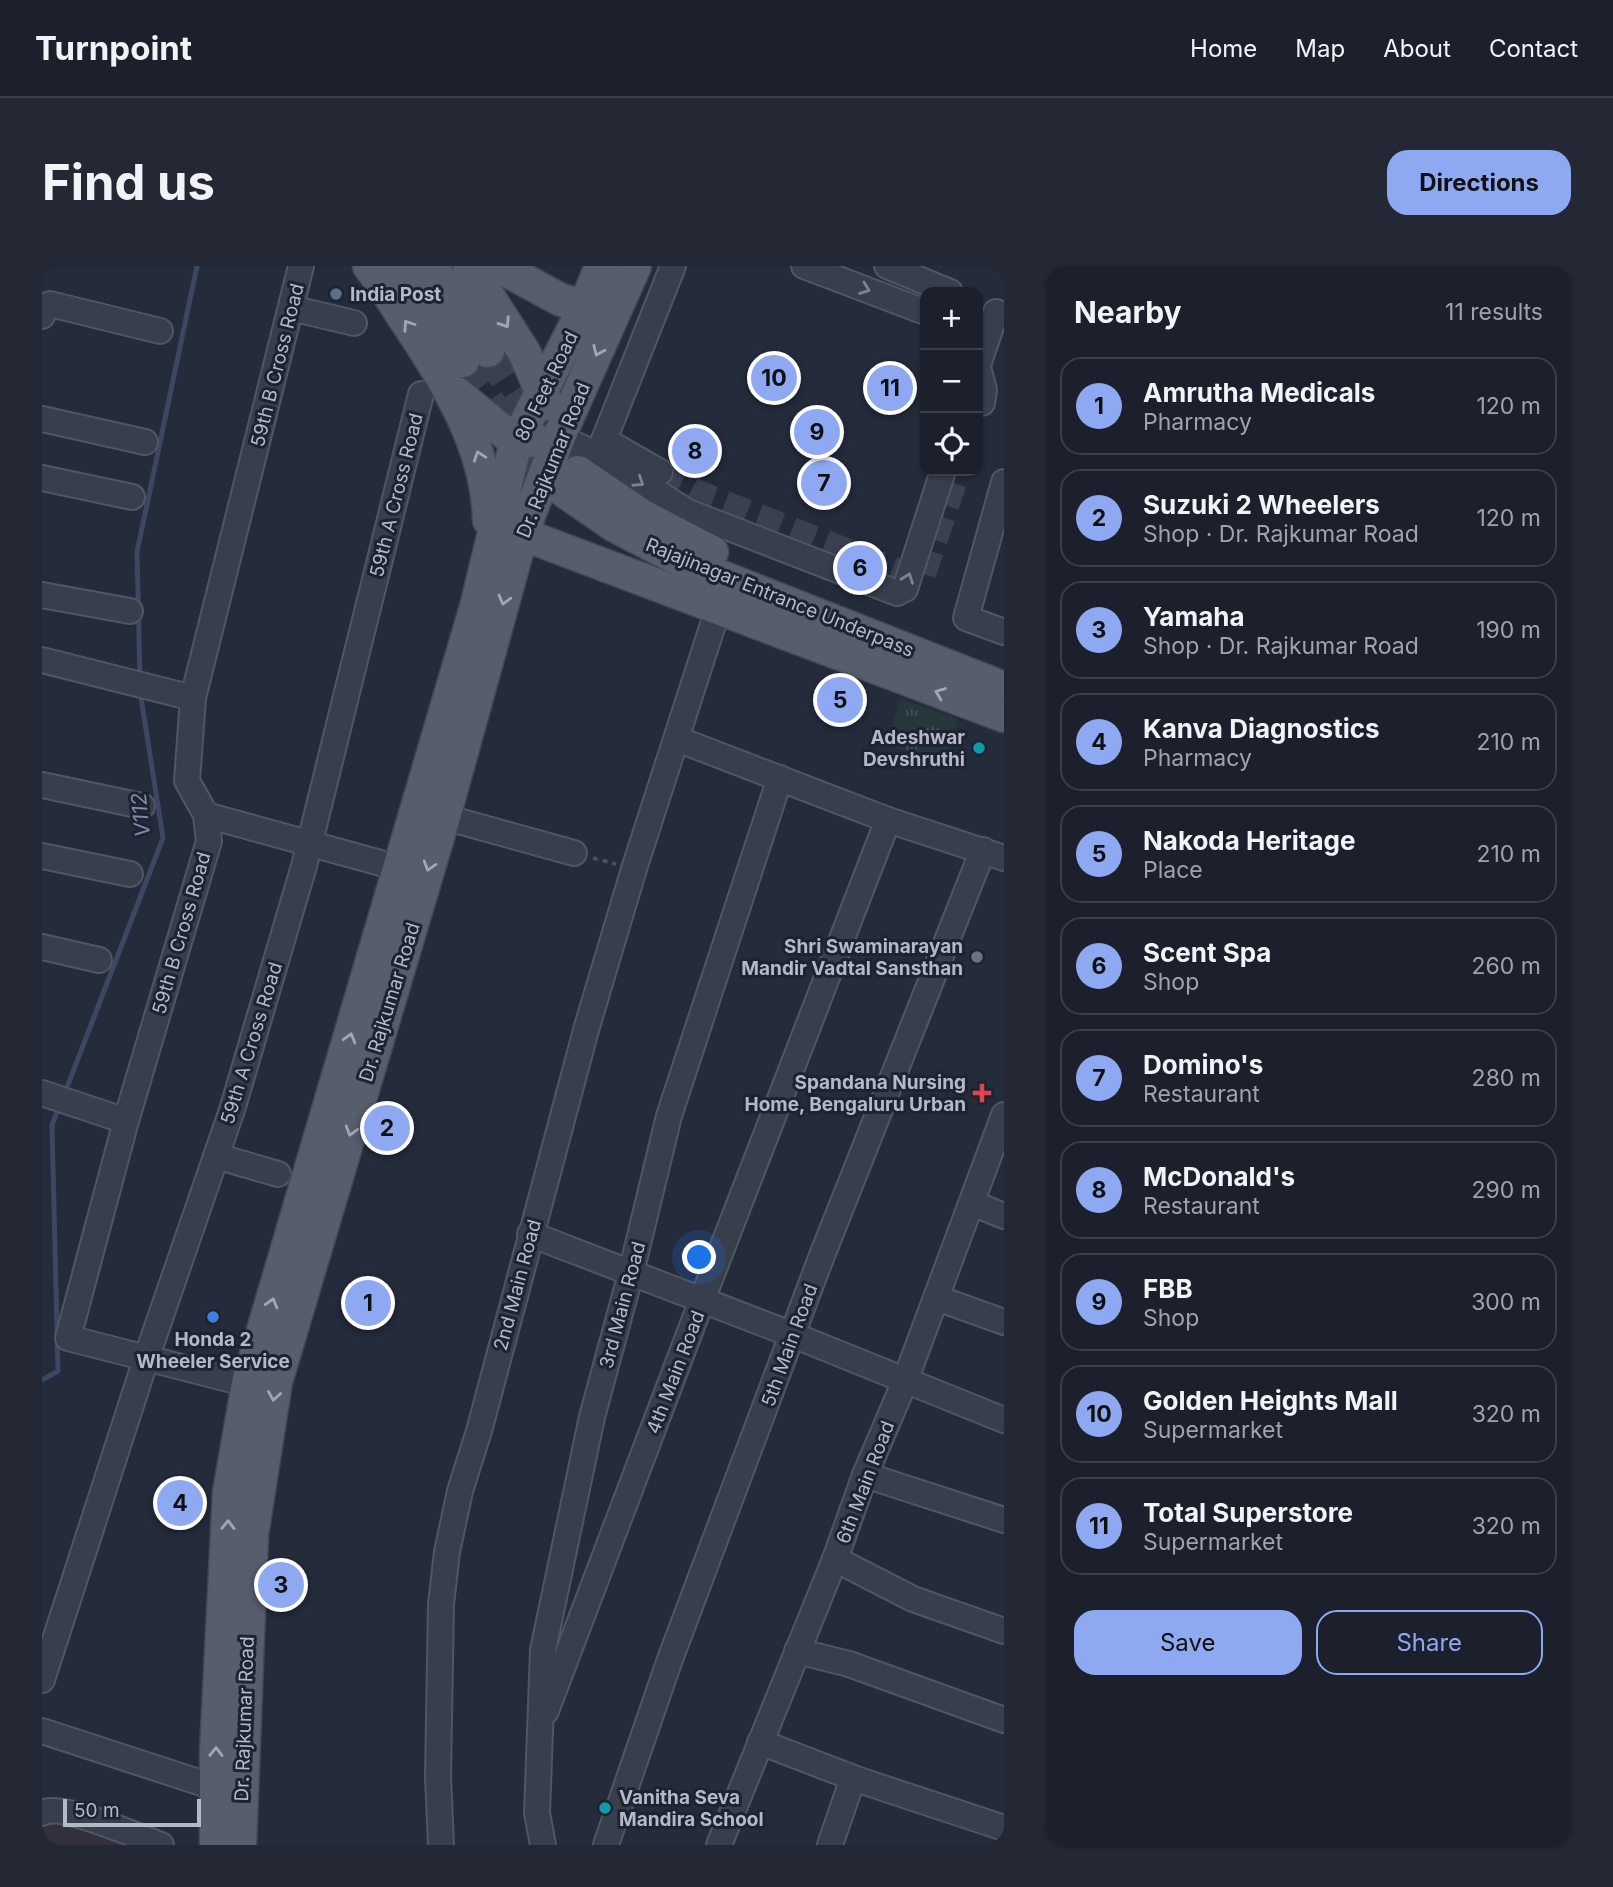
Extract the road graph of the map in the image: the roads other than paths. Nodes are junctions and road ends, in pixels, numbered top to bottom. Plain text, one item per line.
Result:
1 (301, 266) edge
2 (369, 266) edge
3 (401, 266) edge
4 (431, 266) edge
5 (468, 266) edge
6 (498, 266) edge
7 (601, 266) edge
8 (635, 266) edge
9 (673, 266) edge
10 (804, 266) edge
11 (887, 266) edge
12 (921, 272) edge
13 (943, 287) edge
14 (585, 306) junction
15 (618, 306) junction
16 (291, 308) junction
17 (920, 310) edge
18 (993, 311) edge
19 (42, 316) edge
20 (651, 321) junction
21 (354, 323) dead end
22 (160, 331) dead end
23 (983, 332) edge
24 (454, 372) junction
25 (543, 392) junction
26 (42, 419) edge
27 (559, 438) junction
28 (145, 442) dead end
29 (516, 442) junction
30 (586, 465) junction
31 (660, 472) tunnel mouth
32 (941, 476) edge
33 (42, 478) edge
34 (1004, 482) edge
35 (132, 497) dead end
36 (522, 534) junction
37 (489, 548) junction
38 (42, 595) edge
39 (718, 609) junction
40 (130, 611) dead end
41 (1004, 632) edge
42 (42, 660) edge
43 (1004, 666) edge
44 (1004, 688) edge
45 (193, 698) junction
46 (1004, 716) edge
47 (677, 739) junction
48 (780, 778) junction
49 (42, 785) edge
50 (142, 806) dead end
51 (206, 815) junction
52 (444, 817) junction
53 (888, 820) junction
54 (310, 843) junction
55 (574, 853) road end
56 (994, 854) edge
57 (42, 856) edge
58 (400, 868) junction
59 (130, 874) dead end
60 (42, 947) edge
61 (99, 960) dead end
62 (42, 1093) edge
63 (126, 1121) junction
64 (1003, 1122) edge
65 (216, 1156) junction
66 (278, 1174) dead end
67 (972, 1203) junction
68 (1004, 1216) edge
69 (530, 1234) junction
70 (631, 1273) junction
71 (937, 1298) junction
72 (702, 1300) junction
73 (1004, 1322) edge
74 (793, 1335) junction
75 (146, 1359) junction
76 (905, 1381) junction
77 (248, 1384) junction
78 (1004, 1420) edge
79 (865, 1475) junction
80 (1004, 1520) edge
81 (835, 1559) junction
82 (1004, 1631) edge
83 (797, 1651) junction
84 (42, 1680) edge
85 (1004, 1720) edge
86 (539, 1730) junction
87 (42, 1731) edge
88 (760, 1742) junction
89 (853, 1777) junction
90 (217, 1788) junction
91 (42, 1813) edge
92 (1004, 1829) edge
93 (161, 1845) edge
94 (216, 1845) edge
95 (240, 1845) edge
96 (441, 1845) edge
97 (543, 1845) edge
98 (606, 1845) edge
99 (719, 1845) edge
100 (830, 1845) edge
101 (997, 1845) edge

1 - 16 street, 59th B Cross Road
24 -> 2 main road
3 - 24 main road
4 - 24 main road
5 -> 25 main road
6 - 14 main road
7 - 14 main road
8 - 15 main road, Dr. Rajkumar Road
9 - 20 street
10 -> 17 street
11 - 12 street
12 - 13 street
14 - 25 main road, 80 Feet Road
15 - 20 street
15 -> 27 main road, Dr. Rajkumar Road
16 - 21 street
16 - 45 street, 59th B Cross Road
18 - 23 street
19 - 22 street
20 - 30 street
24 - 29 main road
37 -> 24 main road
24 - 54 street, 59th A Cross Road
25 - 27 main road
25 - 29 main road, 80 Feet Road
26 - 28 street
27 - 29 main road
27 - 30 street
27 - 36 main road, Dr. Rajkumar Road
29 - 37 main road, 80 Feet Road
30 - 31 street
30 -> 32 street
30 - 43 main road, Rajajinagar Entrance Underpass
30 - 44 main road, Rajajinagar Entrance Underpass
33 - 35 street
34 - 41 street
36 - 39 main road
36 -> 52 main road, Dr. Rajkumar Road
37 - 58 main road, Dr. Rajkumar Road
38 - 40 street
46 -> 39 main road
39 - 47 street, 2nd Main Road
42 - 45 street
45 - 51 street, 59th B Cross Road
47 - 48 street
47 - 69 street, 2nd Main Road
48 - 53 street
48 - 70 street, 3rd Main Road
49 - 50 street
51 - 54 street
51 - 63 street, 59th B Cross Road
52 - 55 street
52 -> 95 main road, Dr. Rajkumar Road
53 - 56 street
53 - 72 street, 4th Main Road
54 - 58 street
54 - 65 street, 59th A Cross Road
56 - 74 street, 5th Main Road
57 - 59 street
77 -> 58 main road, Dr. Rajkumar Road
60 - 61 street
62 - 63 street
63 - 75 street, 59th B Cross Road
64 - 67 street, 6th Main Road
65 - 66 street
65 - 75 street, 59th A Cross Road
67 - 68 street
67 - 71 street, 6th Main Road
69 - 70 street
69 - 96 street, 2nd Main Road
70 - 72 street
70 - 86 street, 3rd Main Road
71 - 73 street
71 - 76 street, 6th Main Road
72 - 74 street
72 - 86 street, 4th Main Road
74 - 76 street
74 - 98 street, 5th Main Road
75 - 77 street, 59th B Cross Road
75 - 84 street, 59th A Cross Road
76 - 78 street
76 - 79 street, 6th Main Road
90 -> 77 main road, Dr. Rajkumar Road
79 - 80 street
79 - 81 street, 6th Main Road
81 - 82 street
81 - 83 street, 6th Main Road
83 - 85 street
83 - 88 street, 6th Main Road
86 - 97 street, 3rd Main Road
87 - 90 street
88 - 89 street
88 - 99 street, 6th Main Road
89 - 92 street
89 - 100 street
90 - 94 main road, Dr. Rajkumar Road
91 - 93 street
92 - 101 street

